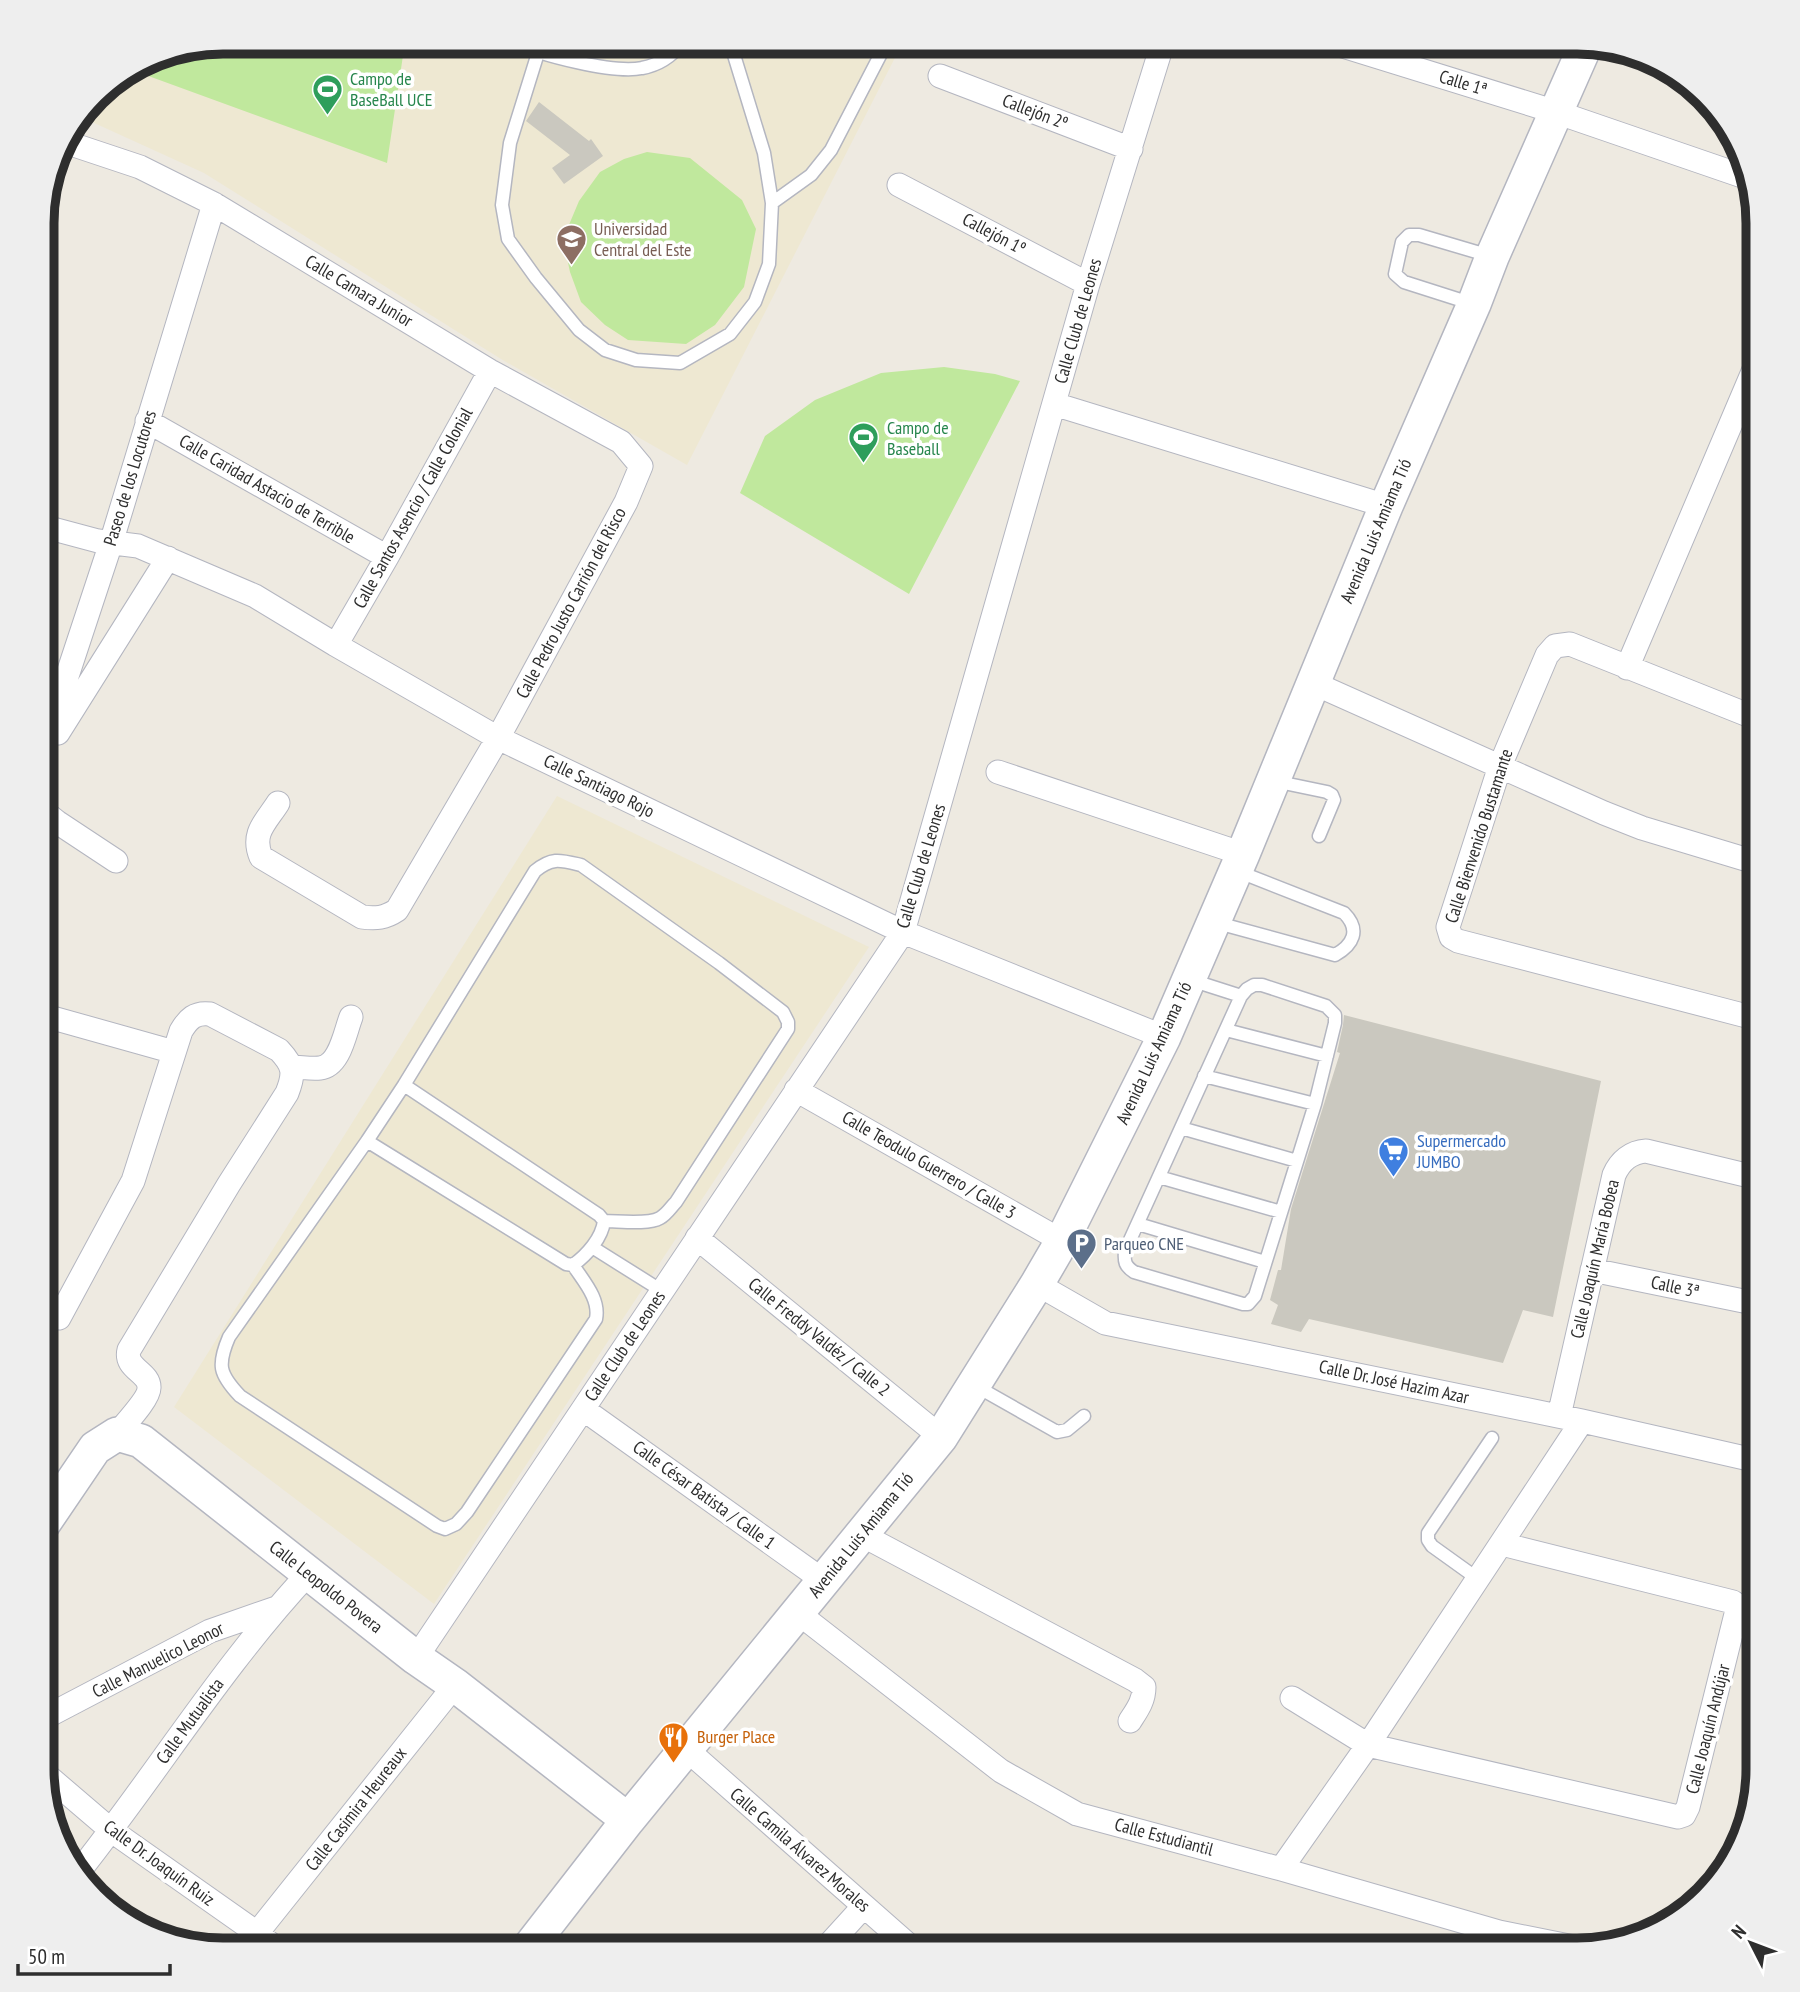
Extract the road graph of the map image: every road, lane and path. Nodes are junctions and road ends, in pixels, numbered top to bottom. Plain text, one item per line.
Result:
1 (537, 55) edge
2 (548, 55) edge
3 (671, 55) edge
4 (734, 55) edge
5 (880, 55) edge
6 (1159, 55) edge
7 (1371, 55) edge
8 (1581, 55) edge
9 (940, 76) dead end
10 (1556, 112) junction
11 (74, 145) edge
12 (1131, 149) junction
13 (1738, 175) edge
14 (899, 185) dead end
15 (772, 203) junction
16 (214, 204) junction
17 (1492, 257) junction
18 (1088, 284) junction
19 (1474, 304) junction
20 (490, 370) junction
21 (1746, 388) edge
22 (1054, 404) junction
23 (147, 421) junction
24 (641, 466) joint
25 (1386, 506) junction
26 (55, 529) edge
27 (111, 543) junction
28 (387, 557) junction
29 (168, 558) junction
30 (336, 645) junction
31 (1627, 668) junction
32 (1313, 683) junction
33 (55, 714) edge
34 (1746, 714) edge
35 (55, 737) edge
36 (498, 738) junction
37 (1500, 766) junction
38 (998, 772) dead end
39 (1273, 780) junction
40 (278, 803) dead end
41 (55, 820) edge
42 (1319, 836) dead end
43 (1746, 859) edge
44 (116, 861) dead end
45 (1240, 862) junction
46 (1214, 922) junction
47 (903, 932) junction
48 (1189, 979) junction
49 (1241, 996) junction
50 (1746, 1016) edge
51 (351, 1017) dead end
52 (54, 1018) edge
53 (1226, 1030) junction
54 (1164, 1037) junction
55 (174, 1052) junction
56 (1327, 1056) junction
57 (291, 1067) junction
58 (1205, 1076) junction
59 (404, 1085) junction
60 (796, 1090) junction
61 (1315, 1104) junction
62 (1181, 1128) junction
63 (367, 1141) junction
64 (1297, 1161) junction
65 (1746, 1175) edge
66 (1159, 1177) junction
67 (1281, 1212) junction
68 (604, 1220) junction
69 (1138, 1224) junction
70 (697, 1238) junction
71 (1062, 1241) junction
72 (592, 1247) junction
73 (1265, 1262) junction
74 (573, 1265) junction
75 (1592, 1270) junction
76 (1037, 1284) junction
77 (662, 1291) junction
78 (1746, 1302) edge
79 (59, 1318) dead end
80 (974, 1385) junction
81 (583, 1409) junction
82 (1084, 1416) dead end
83 (1559, 1416) junction
84 (1582, 1421) junction
85 (117, 1434) junction
86 (941, 1437) junction
87 (1492, 1438) dead end
88 (1746, 1458) edge
89 (54, 1508) edge
90 (862, 1535) junction
91 (1502, 1544) junction
92 (309, 1573) junction
93 (1478, 1579) junction
94 (824, 1581) junction
95 (276, 1608) junction
96 (798, 1613) junction
97 (416, 1658) junction
98 (455, 1685) junction
99 (1292, 1698) dead end
100 (54, 1713) edge
101 (1130, 1721) dead end
102 (1368, 1745) junction
103 (686, 1749) junction
104 (55, 1783) edge
105 (628, 1820) junction
106 (111, 1831) junction
107 (84, 1865) edge
108 (1281, 1869) junction
109 (864, 1906) junction
110 (257, 1933) junction
111 (263, 1938) edge
112 (536, 1938) edge
113 (835, 1938) edge
114 (900, 1938) edge
115 (1487, 1938) edge

1 - 15 lane
2 - 3 lane
4 - 15 lane
5 - 15 lane
6 - 12 street, Calle Club de Leones
7 - 10 street, Calle 1ª
8 - 10 main road, Avenida Luis Amiama Tió
9 - 12 street, Callejón 2º
10 - 13 street, Calle 1ª
10 - 17 main road, Avenida Luis Amiama Tió
11 - 16 street, Calle Camara Junior
12 - 18 street, Calle Club de Leones
14 - 18 street, Callejón 1º
16 - 20 street, Calle Camara Junior
16 - 23 street, Paseo de los Locutores
17 - 19 main road, Avenida Luis Amiama Tió
17 - 19 lane
18 - 22 street, Calle Club de Leones
19 - 25 main road, Avenida Luis Amiama Tió
20 - 24 street, Calle Camara Junior
20 - 28 street, Calle Santos Asencio / Calle Colonial
21 - 31 street
22 - 25 street
22 - 47 street, Calle Club de Leones
23 - 27 street, Paseo de los Locutores
23 - 28 street, Calle Caridad Astacio de Terrible
24 - 36 street, Calle Pedro Justo Carrión del Risco
25 - 32 main road, Avenida Luis Amiama Tió
26 - 27 street, Calle Santiago Rojo
27 - 29 street, Calle Santiago Rojo
27 - 33 street, Paseo de los Locutores
28 - 30 street, Calle Santos Asencio / Calle Colonial
29 - 30 street, Calle Santiago Rojo
29 - 35 street
30 - 36 street, Calle Santiago Rojo
31 - 34 street, Calle Bienvenido Bustamante
31 - 37 street, Calle Bienvenido Bustamante
32 - 37 street
32 - 39 main road, Avenida Luis Amiama Tió
36 - 40 street, Calle Pedro Justo Carrión del Risco
36 - 47 street, Calle Santiago Rojo
37 - 43 street
37 - 50 street, Calle Bienvenido Bustamante
38 - 45 street
39 - 42 lane
39 - 45 main road, Avenida Luis Amiama Tió
41 - 44 street
45 - 46 main road, Avenida Luis Amiama Tió
45 - 46 lane
46 - 48 main road, Avenida Luis Amiama Tió
47 - 54 street, Calle Santiago Rojo
47 - 60 street, Calle Club de Leones
48 - 49 lane
48 - 54 main road, Avenida Luis Amiama Tió
49 - 53 lane
49 - 56 lane
51 - 57 street
52 - 55 street
53 - 56 lane
53 - 58 lane
54 - 71 main road, Avenida Luis Amiama Tió
55 - 57 street
55 - 79 street
56 - 61 lane
57 - 85 street
58 - 61 lane
58 - 62 lane
59 - 63 lane
59 - 68 lane
59 - 68 lane
60 - 70 street, Calle Club de Leones
60 - 71 street, Calle Teodulo Guerrero / Calle 3
61 - 64 lane
62 - 64 lane
62 - 66 lane
63 - 74 lane
63 - 74 lane
64 - 67 lane
65 - 75 street, Calle Joaquín María Bobea
66 - 67 lane
66 - 69 lane
67 - 73 lane
68 - 72 lane
69 - 73 lane
69 - 73 lane
70 - 77 street, Calle Club de Leones
70 - 86 street, Calle Freddy Valdéz / Calle 2
71 - 76 main road, Avenida Luis Amiama Tió
72 - 74 lane
72 - 77 lane
75 - 78 street, Calle 3ª
75 - 83 street, Calle Joaquín María Bobea
76 - 80 main road, Avenida Luis Amiama Tió
76 - 83 street, Calle Dr. José Hazim Azar
77 - 81 street, Calle Club de Leones
80 - 82 lane
80 - 86 main road, Avenida Luis Amiama Tió
81 - 94 street, Calle César Batista / Calle 1
81 - 97 street, Calle Club de Leones
83 - 84 street, Calle Dr. José Hazim Azar
84 - 88 street, Calle Dr. José Hazim Azar
84 - 91 street
85 - 89 main road
85 - 92 main road, Calle Leopoldo Povera
86 - 90 main road, Avenida Luis Amiama Tió
87 - 93 lane
90 - 94 main road, Avenida Luis Amiama Tió
90 - 101 street
91 - 93 street
91 - 102 street, Calle Joaquín Andújar
92 - 95 street, Calle Mutualista
92 - 97 main road, Calle Leopoldo Povera
93 - 102 street
94 - 96 main road, Avenida Luis Amiama Tió
95 - 100 street, Calle Manuelico Leonor
95 - 106 street, Calle Mutualista
96 - 103 main road, Avenida Luis Amiama Tió
96 - 108 street, Calle Estudiantil
97 - 98 main road, Calle Leopoldo Povera
98 - 105 main road, Calle Leopoldo Povera
98 - 110 street, Calle Casimira Heureaux
99 - 102 street
102 - 108 street
103 - 105 main road, Avenida Luis Amiama Tió
103 - 109 street, Calle Camila Álvarez Morales
104 - 106 street, Calle Dr. Joaquín Ruiz
105 - 112 main road, Avenida Luis Amiama Tió
106 - 107 street, Calle Mutualista
106 - 110 street, Calle Dr. Joaquín Ruiz
108 - 115 street, Calle Estudiantil
109 - 113 street
109 - 114 street, Calle Camila Álvarez Morales
110 - 111 street, Calle Dr. Joaquín Ruiz

